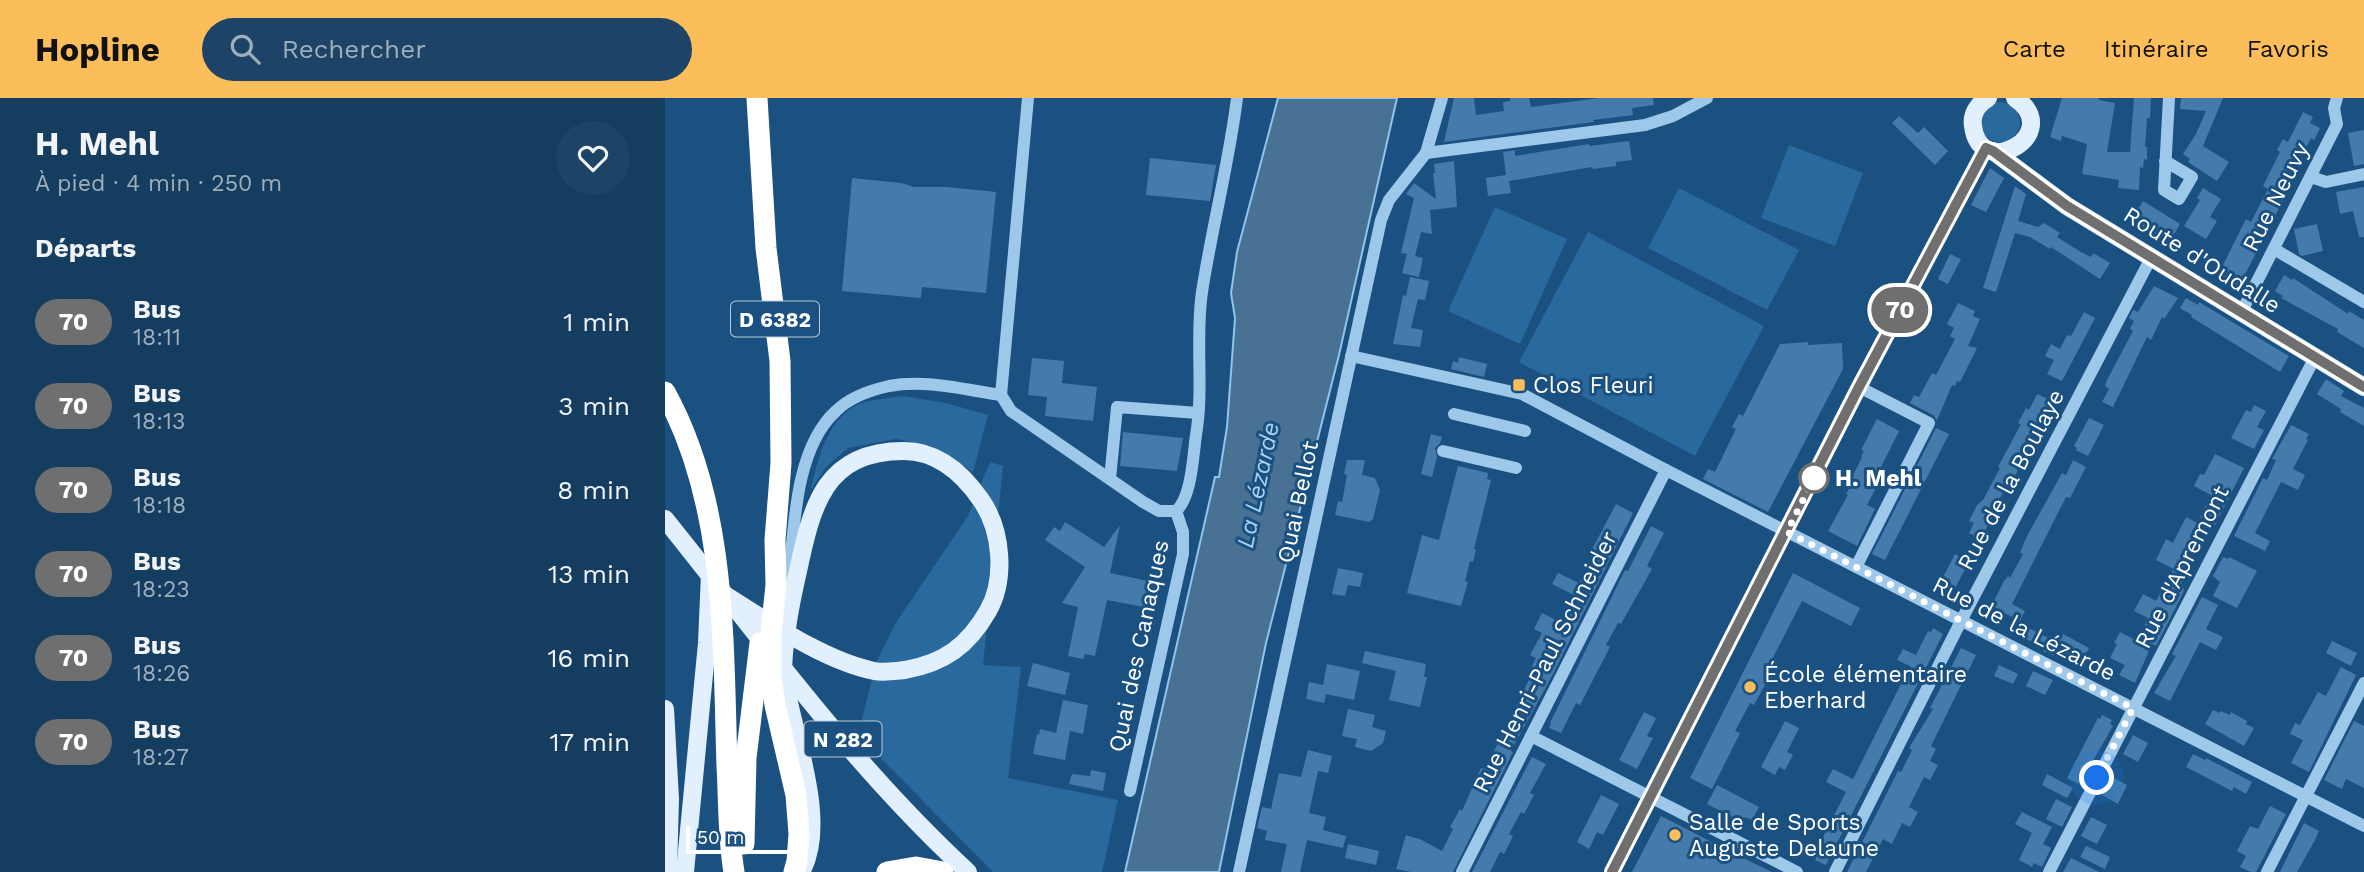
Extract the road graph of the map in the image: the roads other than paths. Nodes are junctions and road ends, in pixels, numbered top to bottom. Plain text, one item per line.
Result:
1 (758, 98) edge
2 (1028, 98) edge
3 (1237, 98) edge
4 (1442, 98) edge
5 (1707, 98) edge
6 (1988, 98) edge
7 (2015, 98) edge
8 (2169, 98) edge
9 (2337, 98) edge
10 (2029, 105) edge
11 (1969, 106) edge
12 (1989, 149) junction
13 (2014, 149) junction
14 (1426, 153) junction
15 (2165, 161) dead end
16 (2018, 171) junction
17 (2364, 174) edge
18 (2311, 177) junction
19 (2274, 249) junction
20 (2151, 258) junction
21 (2364, 302) edge
22 (2241, 313) junction
23 (1352, 356) junction
24 (2315, 357) junction
25 (1859, 387) junction
26 (2364, 387) edge
27 (665, 392) edge
28 (1001, 396) junction
29 (1198, 413) junction
30 (1454, 414) dead end
31 (1525, 431) dead end
32 (1443, 451) dead end
33 (1516, 468) dead end
34 (1665, 470) junction
35 (1109, 479) junction
36 (1176, 511) junction
37 (665, 520) edge
38 (1787, 532) junction
39 (711, 539) junction
40 (775, 540) junction
41 (1856, 567) junction
42 (728, 597) junction
43 (1962, 621) junction
44 (783, 677) junction
45 (2364, 683) edge
46 (2133, 708) junction
47 (665, 709) edge
48 (1531, 736) junction
49 (1130, 791) dead end
50 (2306, 796) junction
51 (1650, 797) junction
52 (2364, 826) edge
53 (668, 872) edge
54 (685, 872) edge
55 (734, 872) edge
56 (746, 872) edge
57 (794, 872) edge
58 (801, 872) edge
59 (887, 872) edge
60 (943, 872) edge
61 (968, 872) edge
62 (1239, 872) edge
63 (1462, 872) edge
64 (1612, 872) edge
65 (1797, 872) edge
66 (1835, 872) edge
67 (2049, 872) edge
68 (2267, 872) edge

1 - 40 highway, D 6382
2 - 28 street
3 - 29 street, Quai des Canaques
4 - 14 street
5 - 14 street
6 - 11 main road
7 - 10 main road
8 - 15 street
9 - 18 street, Rue Neuvy
10 - 13 main road
11 - 12 main road
12 - 13 main road
12 - 16 main road, Route d'Oudalle
12 - 25 street
13 - 16 main road
14 - 23 street, Quai Bellot
16 - 20 main road, Route d'Oudalle
17 - 18 street
18 - 19 street, Rue Neuvy
19 - 21 street
19 - 22 street, Rue Neuvy
20 - 22 main road, Route d'Oudalle
20 - 43 street, Rue de la Boulaye
22 - 24 main road, Route d'Oudalle
23 - 34 street, Rue de la Lézarde
23 - 62 street, Quai Bellot
24 - 26 main road, Route d'Oudalle
24 - 46 street, Rue d'Apremont
25 - 38 street
25 - 41 street
27 - 39 highway
28 - 35 street
28 - 44 street
29 - 35 street
29 - 36 street, Quai des Canaques
30 - 31 street
32 - 33 street
34 - 38 street, Rue de la Lézarde
34 - 48 street, Rue Henri-Paul Schneider
35 - 36 street
36 - 49 street, Quai des Canaques
37 - 42 main road, N 282
38 - 41 street, Rue de la Lézarde
38 - 51 street
39 - 54 main road
39 - 55 highway
40 - 56 highway, D 6382
40 - 57 highway
41 - 43 street, Rue de la Lézarde
42 - 44 main road
42 - 61 main road, N 282
43 - 46 street, Rue de la Lézarde
43 - 66 street, Rue de la Boulaye
44 - 58 main road
45 - 50 street
46 - 50 street, Rue de la Lézarde
46 - 67 street, Rue d'Apremont
47 - 53 main road
48 - 51 street
48 - 63 street, Rue Henri-Paul Schneider
50 - 52 street, Rue de la Lézarde
50 - 68 street
51 - 64 street
51 - 65 street
59 - 60 highway

